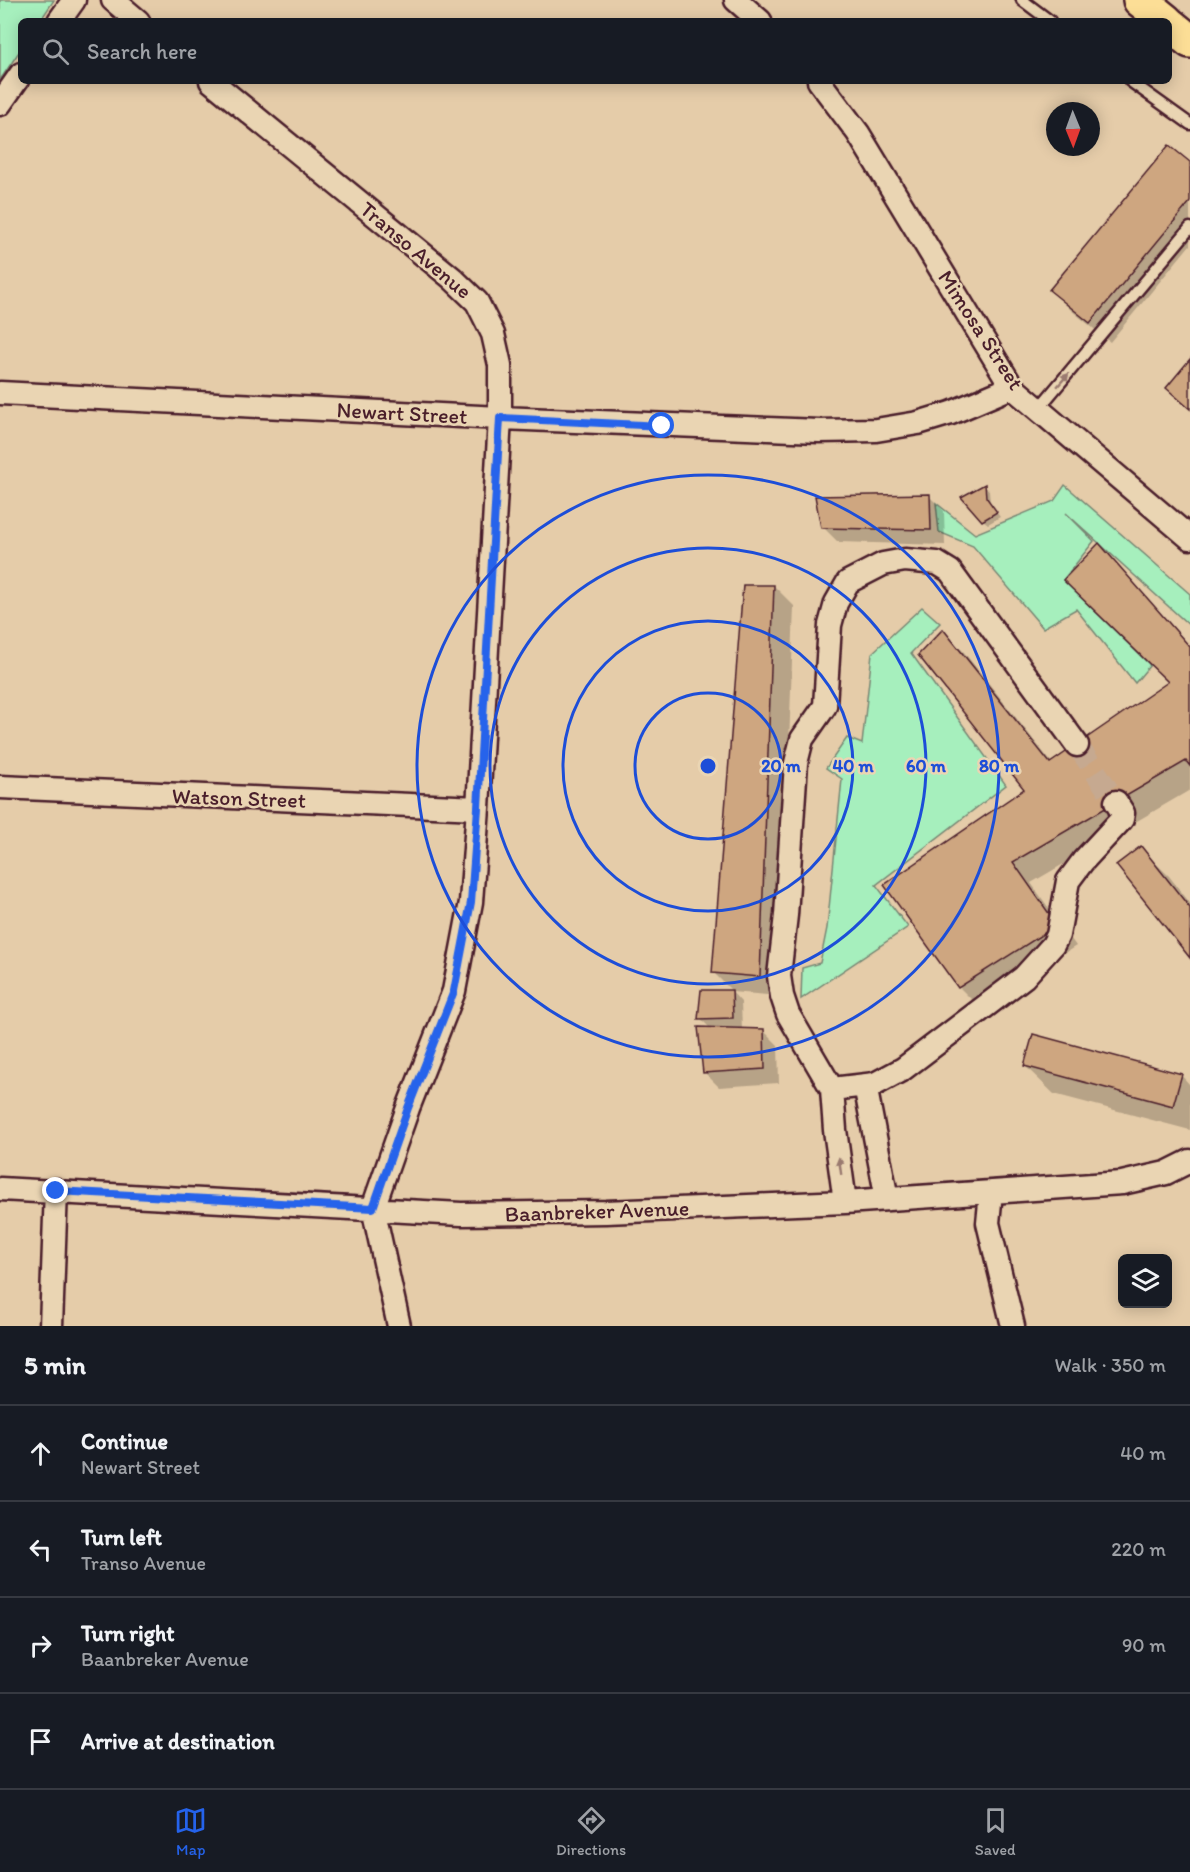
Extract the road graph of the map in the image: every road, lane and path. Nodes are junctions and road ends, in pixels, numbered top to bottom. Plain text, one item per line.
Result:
1 (74, 0) edge
2 (113, 0) edge
3 (736, 0) edge
4 (1022, 0) edge
5 (1140, 0) edge
6 (61, 18) edge
7 (134, 18) edge
8 (757, 18) edge
9 (1046, 18) edge
10 (1162, 18) edge
11 (1172, 26) edge
12 (1190, 41) edge
13 (18, 78) edge
14 (216, 84) edge
15 (821, 84) edge
16 (1134, 84) edge
17 (0, 104) edge
18 (1190, 124) edge
19 (1190, 228) edge
20 (1012, 387) junction
21 (0, 393) edge
22 (1039, 408) junction
23 (500, 418) junction
24 (1190, 538) edge
25 (1077, 745) tunnel mouth
26 (0, 787) edge
27 (1116, 802) tunnel mouth
28 (478, 808) junction
29 (865, 1085) junction
30 (832, 1089) junction
31 (1190, 1161) edge
32 (0, 1189) edge
33 (56, 1191) junction
34 (991, 1192) junction
35 (887, 1199) junction
36 (845, 1202) junction
37 (373, 1208) junction
38 (51, 1326) edge
39 (399, 1326) edge
40 (1013, 1326) edge

1 - 6 street
2 - 7 street
3 - 8 street
4 - 9 lane
5 - 10 main road
11 - 12 main road
13 - 17 street
14 - 23 street, Transo Avenue
15 - 20 street, Mimosa Street
16 - 18 lane
22 -> 19 lane
20 - 22 street, Mimosa Street
20 - 23 street, Newart Street
21 - 23 street, Newart Street
22 - 24 street, Mimosa Street
23 - 28 street, Transo Avenue
25 - 30 street
26 - 28 street, Watson Street
27 - 29 street
28 - 37 street, Transo Avenue
29 - 30 street
29 - 35 street
36 -> 30 street
31 - 34 street, Baanbreker Avenue
32 - 33 street, Baanbreker Avenue
33 - 37 street, Baanbreker Avenue
33 - 38 street
34 - 35 street, Baanbreker Avenue
34 - 40 street
35 - 36 street, Baanbreker Avenue
36 - 37 street, Baanbreker Avenue
37 - 39 street

